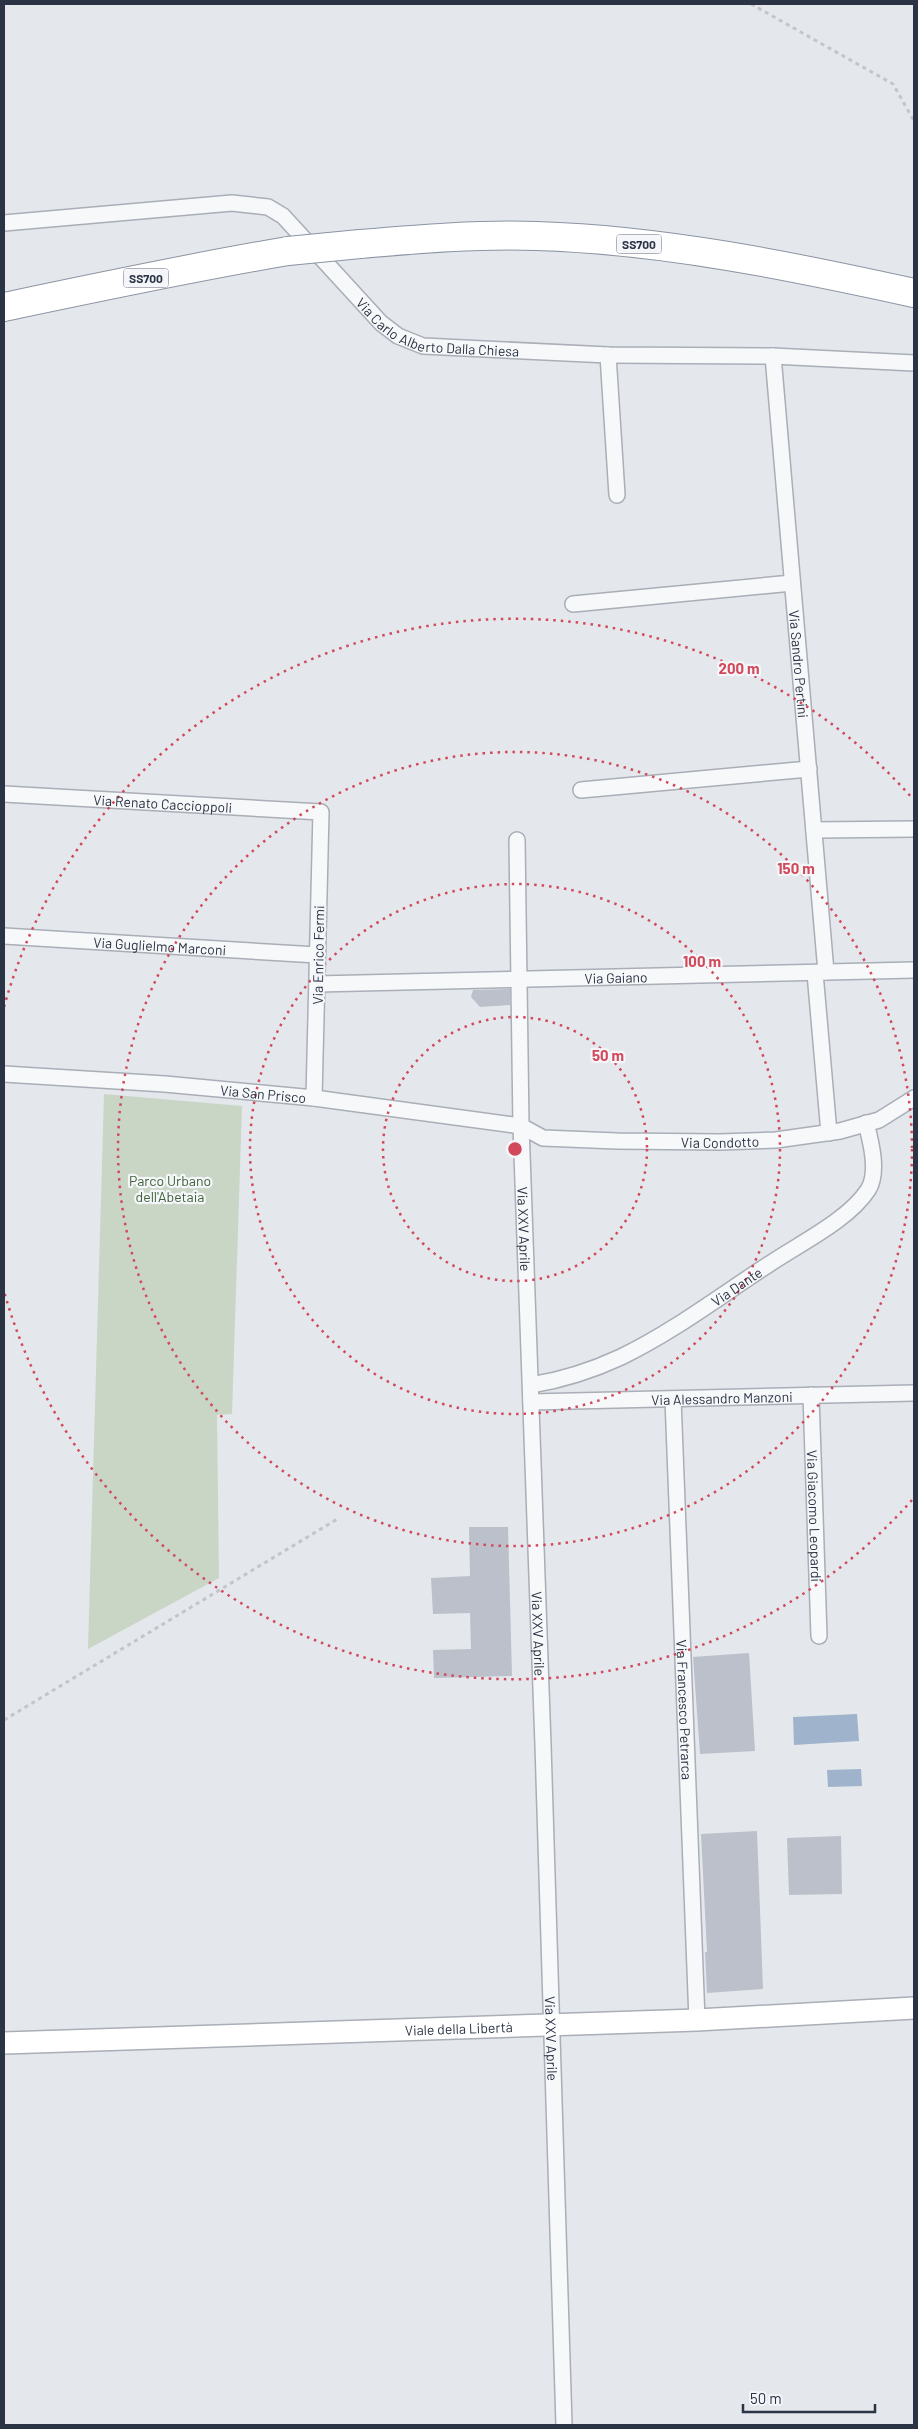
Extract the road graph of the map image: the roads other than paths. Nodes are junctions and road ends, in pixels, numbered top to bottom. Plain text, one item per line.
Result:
1 (4, 223) edge
2 (914, 293) edge
3 (4, 307) edge
4 (608, 355) junction
5 (772, 356) junction
6 (914, 363) edge
7 (617, 495) dead end
8 (792, 584) junction
9 (573, 604) dead end
10 (809, 769) junction
11 (581, 790) dead end
12 (4, 794) edge
13 (321, 812) joint
14 (914, 829) edge
15 (814, 830) junction
16 (517, 840) dead end
17 (4, 936) edge
18 (318, 955) junction
19 (914, 970) edge
20 (821, 973) junction
21 (518, 981) junction
22 (317, 984) junction
23 (4, 1074) edge
24 (314, 1098) junction
25 (914, 1098) edge
26 (866, 1124) junction
27 (521, 1126) junction
28 (829, 1133) junction
29 (530, 1385) junction
30 (914, 1393) edge
31 (811, 1395) junction
32 (674, 1399) junction
33 (531, 1402) junction
34 (819, 1636) dead end
35 (914, 2008) edge
36 (697, 2020) junction
37 (550, 2024) junction
38 (4, 2043) edge
39 (564, 2425) edge

1 - 4 street, Via Carlo Alberto Dalla Chiesa
2 - 3 highway, SS700, bridge
4 - 5 street, Via Carlo Alberto Dalla Chiesa
4 - 7 street
5 - 6 street, Via Carlo Alberto Dalla Chiesa
5 - 8 street, Via Sandro Pertini
8 - 9 street
8 - 10 street, Via Sandro Pertini
10 - 11 street
10 - 15 street, Via Sandro Pertini
12 - 13 street, Via Renato Caccioppoli
13 - 18 street, Via Enrico Fermi
14 - 15 street
15 - 20 street, Via Sandro Pertini
16 - 21 street, Via XXV Aprile
17 - 18 street, Via Guglielmo Marconi
18 - 22 street, Via Enrico Fermi
19 - 20 street, Via Gaiano
20 - 21 street, Via Gaiano
20 - 28 street, Via Sandro Pertini
21 - 22 street, Via Gaiano
21 - 27 street, Via XXV Aprile
22 - 24 street, Via Enrico Fermi
23 - 24 street, Via San Prisco
24 - 27 street, Via San Prisco
25 - 26 street, Via Condotto
26 - 28 street, Via Condotto
26 - 29 street, Via Dante
27 - 28 street, Via Condotto
27 - 29 street, Via XXV Aprile
29 - 33 street, Via XXV Aprile
30 - 31 street, Via Alessandro Manzoni
31 - 32 street, Via Alessandro Manzoni
31 - 34 street, Via Giacomo Leopardi
32 - 33 street, Via Alessandro Manzoni
32 - 36 street, Via Francesco Petrarca
33 - 37 street, Via XXV Aprile
35 - 36 street, Viale della Libertà
36 - 37 street, Viale della Libertà
37 - 38 street, Viale della Libertà
37 - 39 street, Via XXV Aprile

